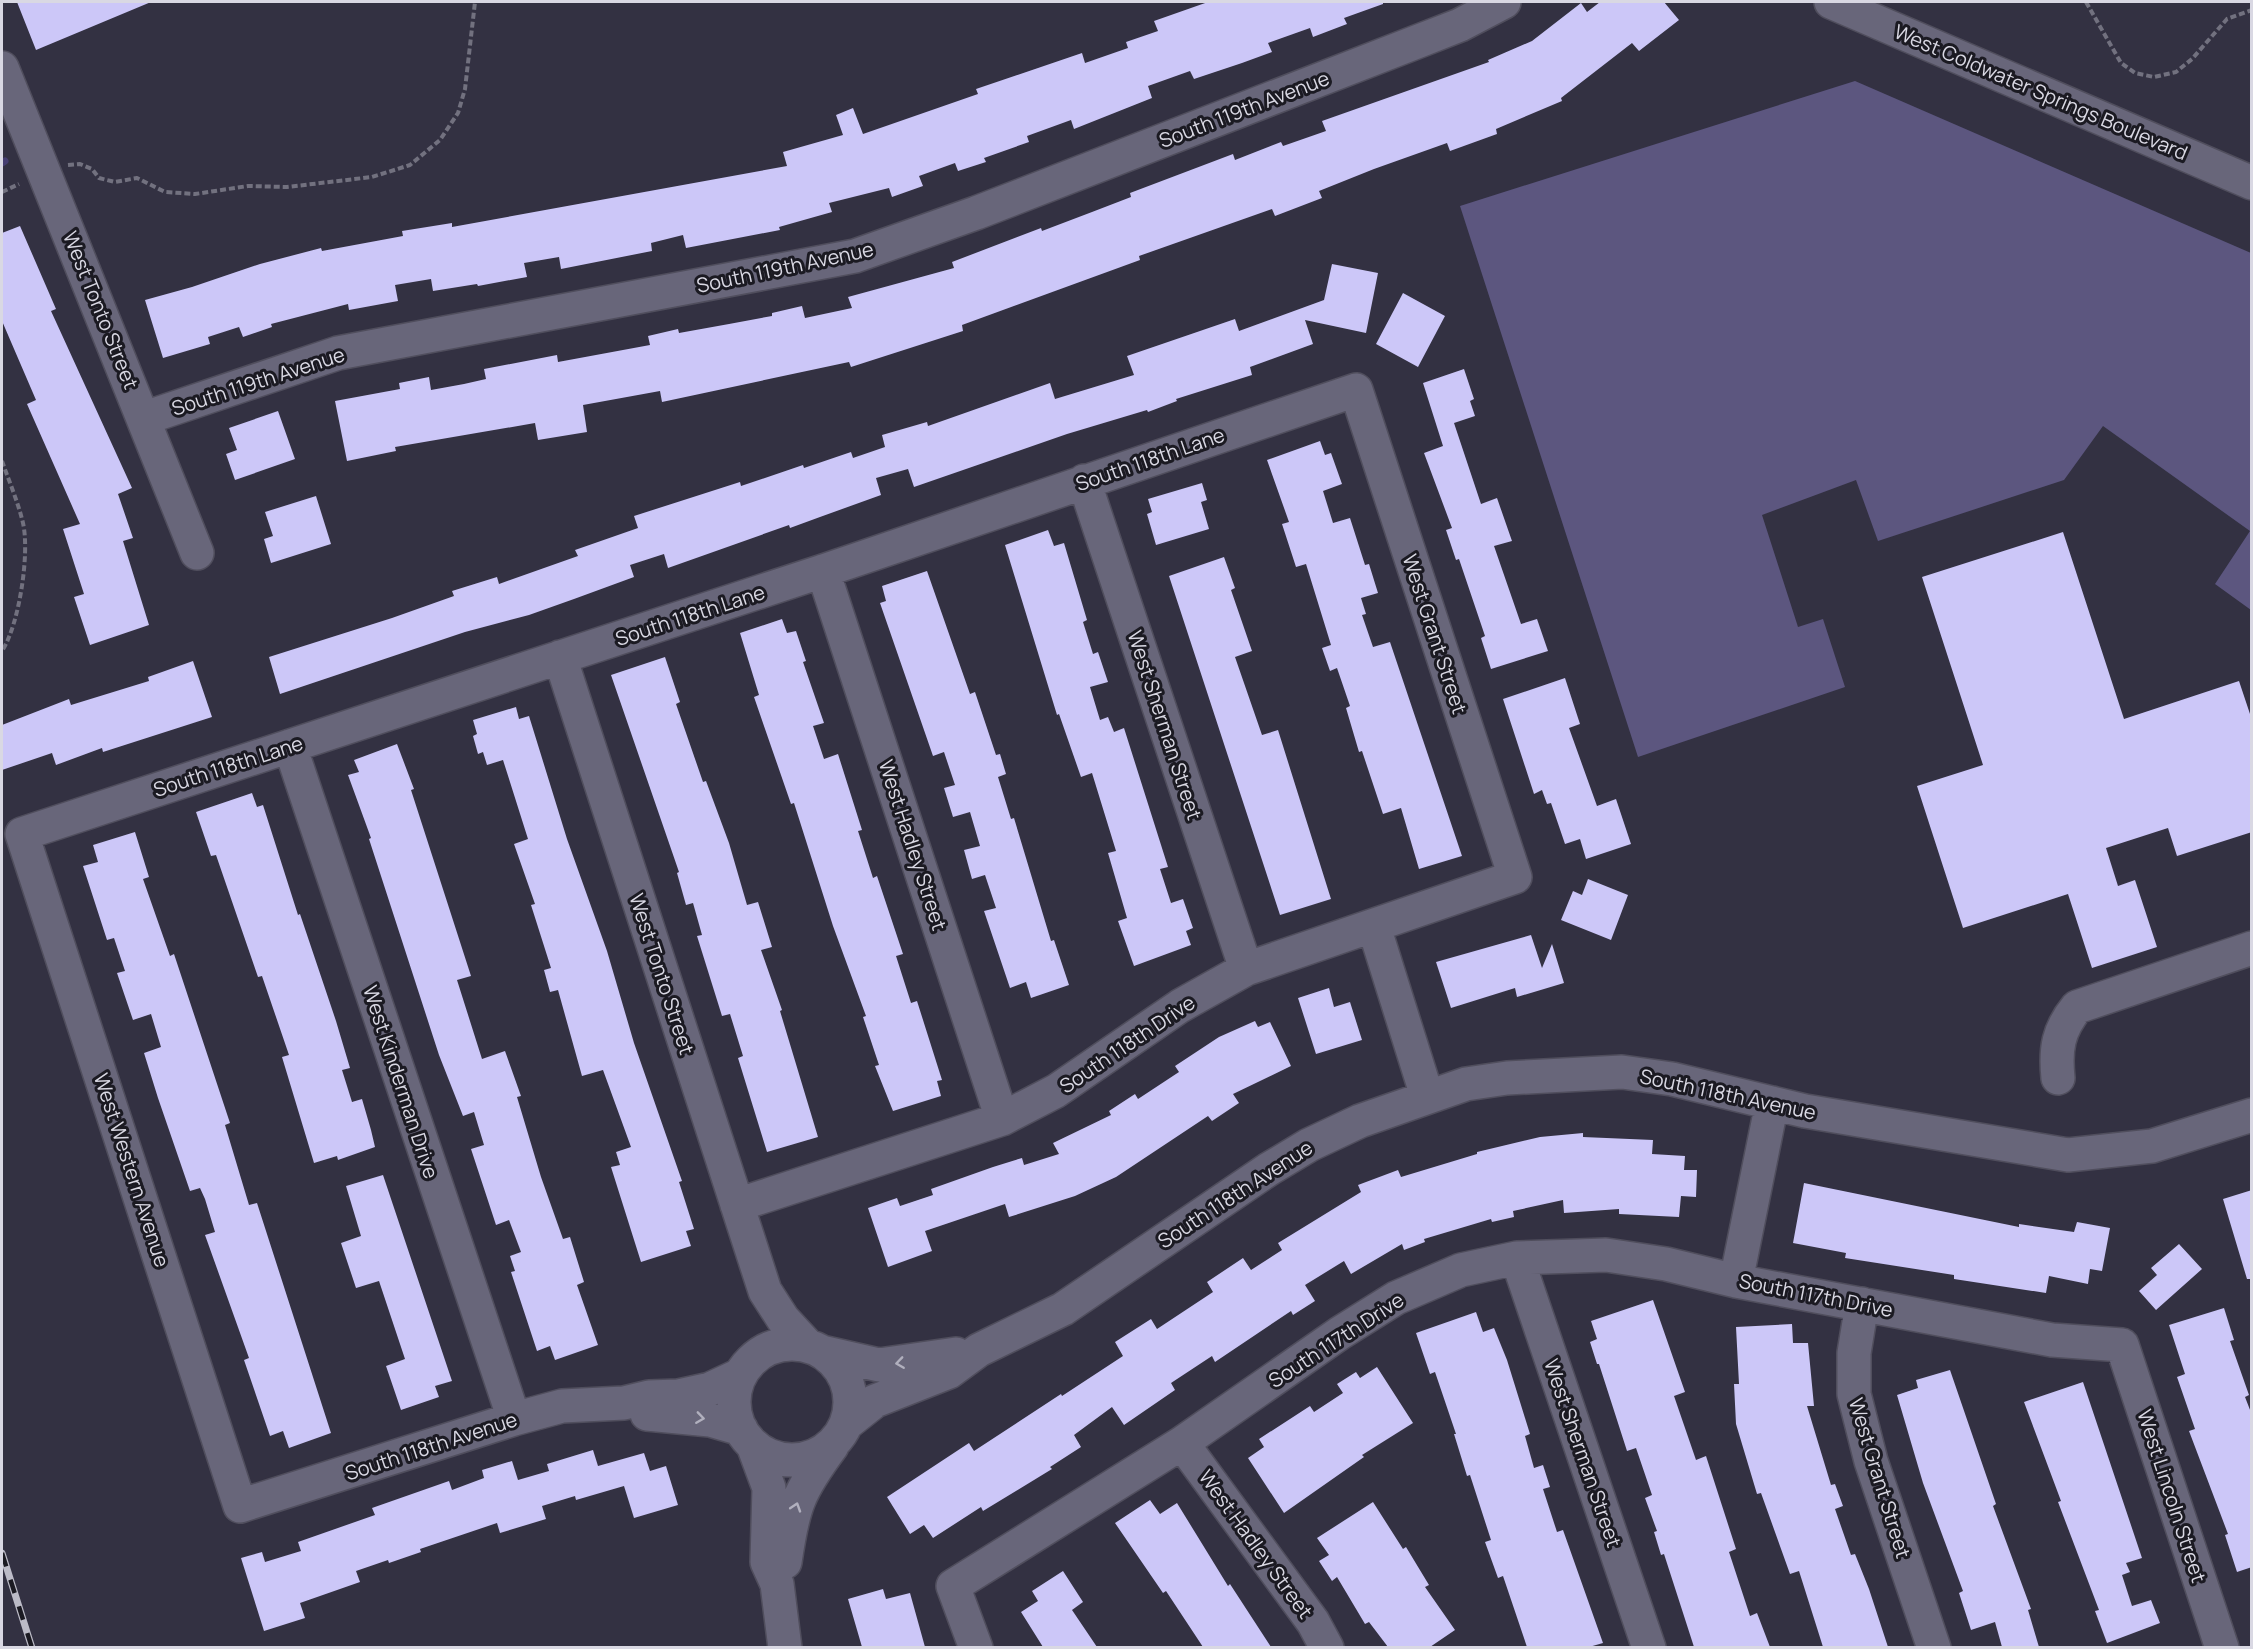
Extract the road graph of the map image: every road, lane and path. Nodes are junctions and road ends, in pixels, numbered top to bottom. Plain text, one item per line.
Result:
1 (475, 2) edge
2 (1504, 2) edge
3 (1831, 2) edge
4 (2086, 2) edge
5 (2252, 10) edge
6 (2, 68) edge
7 (37, 153) junction
8 (2252, 183) edge
9 (2, 192) edge
10 (1356, 390) joint
11 (145, 418) junction
12 (2, 461) edge
13 (1084, 481) junction
14 (197, 553) dead end
15 (823, 571) junction
16 (2, 651) edge
17 (560, 657) junction
18 (290, 746) junction
19 (22, 834) joint
20 (1515, 878) joint
21 (1374, 927) junction
22 (2252, 948) edge
23 (1246, 969) junction
24 (2058, 1078) dead end
25 (1427, 1096) junction
26 (1772, 1103) junction
27 (2252, 1115) edge
28 (1002, 1119) junction
29 (737, 1205) junction
30 (1517, 1258) junction
31 (1736, 1281) junction
32 (765, 1291) junction
33 (1862, 1304) junction
34 (2122, 1345) joint
35 (814, 1348) junction
36 (979, 1350) junction
37 (746, 1368) junction
38 (624, 1403) junction
39 (514, 1419) junction
40 (840, 1433) junction
41 (747, 1437) junction
42 (1182, 1443) junction
43 (240, 1506) joint
44 (777, 1584) junction
45 (785, 1647) edge
46 (976, 1647) edge
47 (1327, 1647) edge
48 (1649, 1647) edge
49 (1934, 1647) edge
50 (2222, 1647) edge

1 - 7 path
2 - 11 street, South 119th Avenue
3 - 8 street, West Coldwater Springs Boulevard
4 - 5 path
6 - 7 street, West Tonto Street
7 - 9 path
7 - 11 street, West Tonto Street
10 - 13 street, South 118th Lane
10 - 20 street, West Grant Street
11 - 14 street, West Tonto Street
12 - 16 path
13 - 15 street, South 118th Lane
13 - 23 street, West Sherman Street
15 - 17 street, South 118th Lane
15 - 28 street, West Hadley Street
17 - 18 street, South 118th Lane
17 - 29 street, West Tonto Street
18 - 19 street, South 118th Lane
18 - 39 street, West Kinderman Drive
19 - 43 street, West Western Avenue
20 - 21 street, South 118th Drive
21 - 23 street, South 118th Drive
21 - 25 street
22 - 24 street
23 - 28 street, South 118th Drive
25 - 26 street, South 118th Avenue
25 - 36 street, South 118th Avenue
26 - 27 street, South 118th Avenue
26 - 31 street
28 - 29 street, South 118th Drive
29 - 32 street, West Tonto Street
30 - 31 street, South 117th Drive
30 - 42 street, South 117th Drive
30 - 48 street, West Sherman Street
31 - 33 street, South 117th Drive
32 - 35 street, West Tonto Street
32 - 37 street, West Tonto Street
33 - 34 street, South 117th Drive
33 - 49 street, West Grant Street
34 - 50 street, West Lincoln Street
36 -> 35 street, South 118th Avenue
35 - 37 street
35 - 40 street
36 - 40 street, South 118th Avenue
37 - 38 street, South 118th Avenue
37 - 41 street
38 - 39 street, South 118th Avenue
38 -> 41 street, South 118th Avenue
39 - 43 street, South 118th Avenue
40 - 41 street
44 -> 40 street
41 - 44 street
42 - 46 street, South 117th Drive
42 - 47 street, West Hadley Street
44 - 45 street

